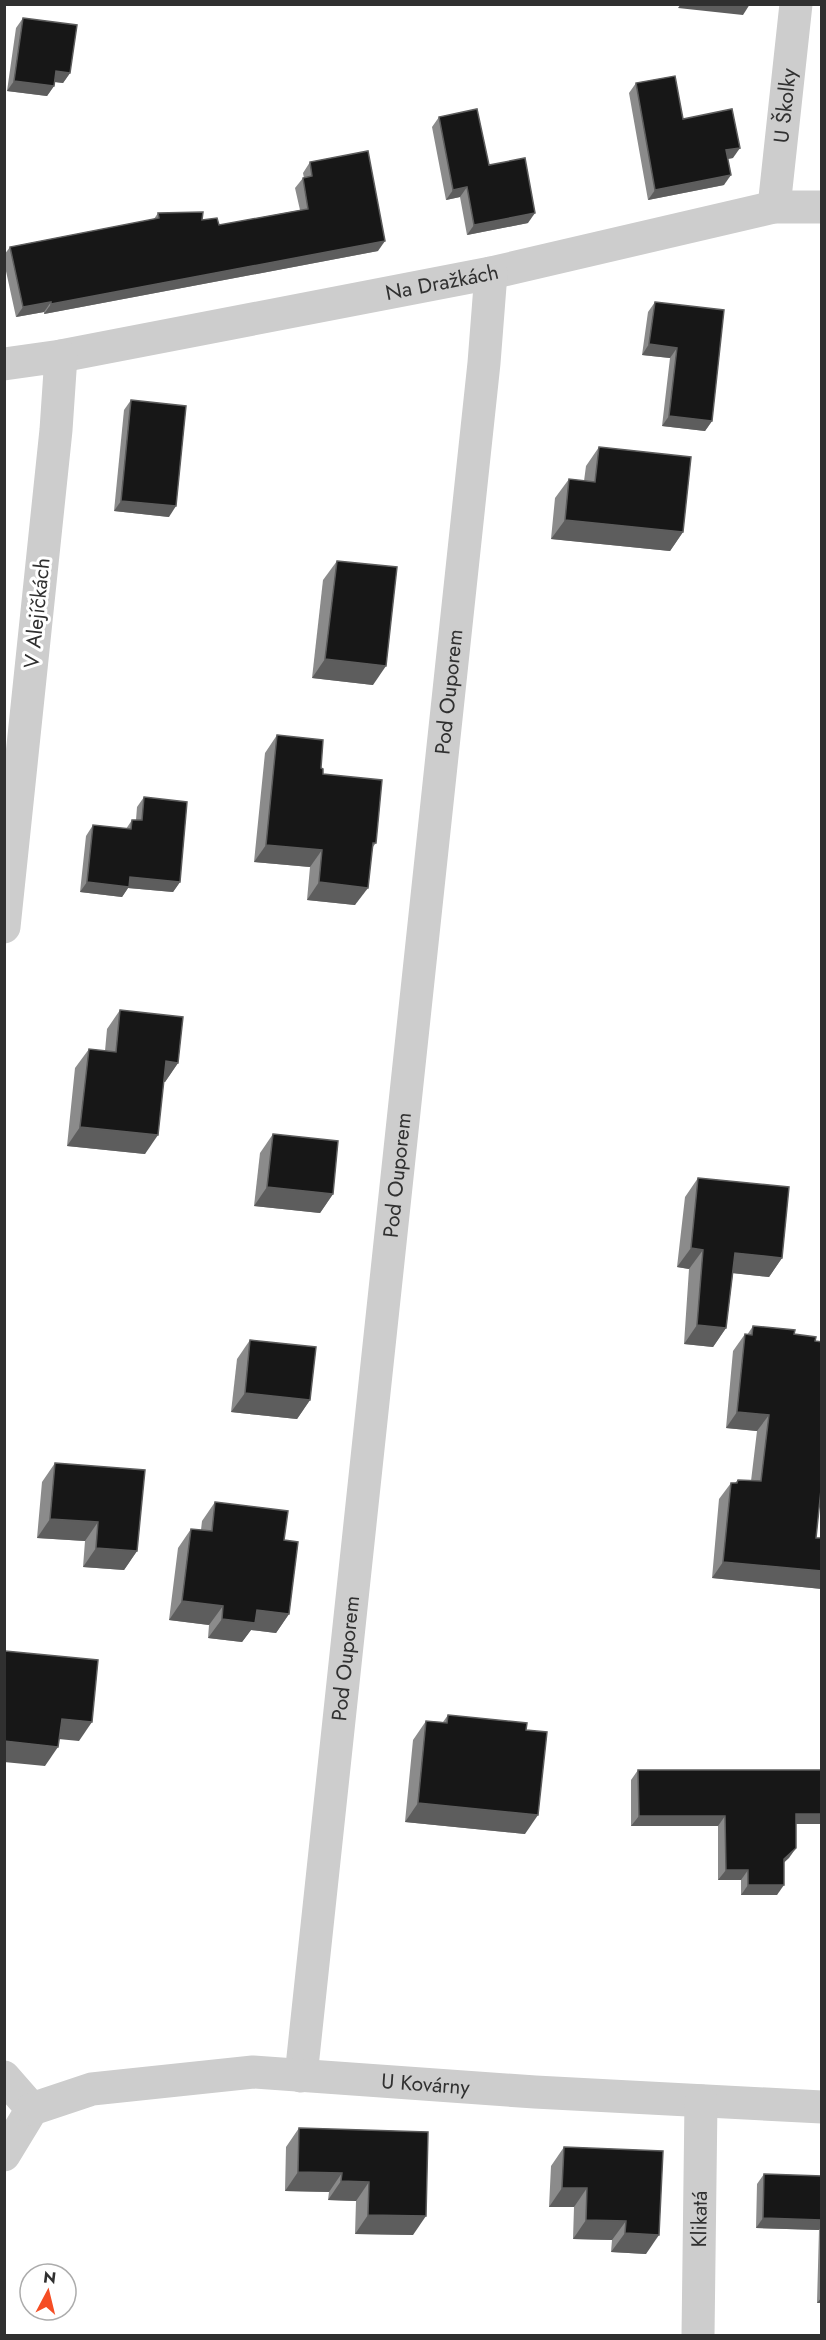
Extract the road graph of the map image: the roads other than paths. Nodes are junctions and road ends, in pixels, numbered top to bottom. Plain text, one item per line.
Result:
1 (796, 4) edge
2 (774, 207) junction
3 (822, 207) edge
4 (491, 273) junction
5 (61, 356) junction
6 (4, 364) edge
7 (4, 927) edge
8 (301, 2076) junction
9 (4, 2077) edge
10 (701, 2101) junction
11 (822, 2107) edge
12 (32, 2109) junction
13 (4, 2155) edge
14 (698, 2336) edge

1 - 2 street, U Školky
2 - 3 street, Na Dražkách
2 - 4 street, Na Dražkách
4 - 5 street, Na Dražkách
4 - 8 street, Pod Ouporem
5 - 6 street
5 - 7 street, V Alejíčkách
8 - 10 street, U Kovárny
8 - 12 street, U Kovárny
9 - 12 street
10 - 11 street, U Kovárny
10 - 14 street, Klikatá
12 - 13 street

